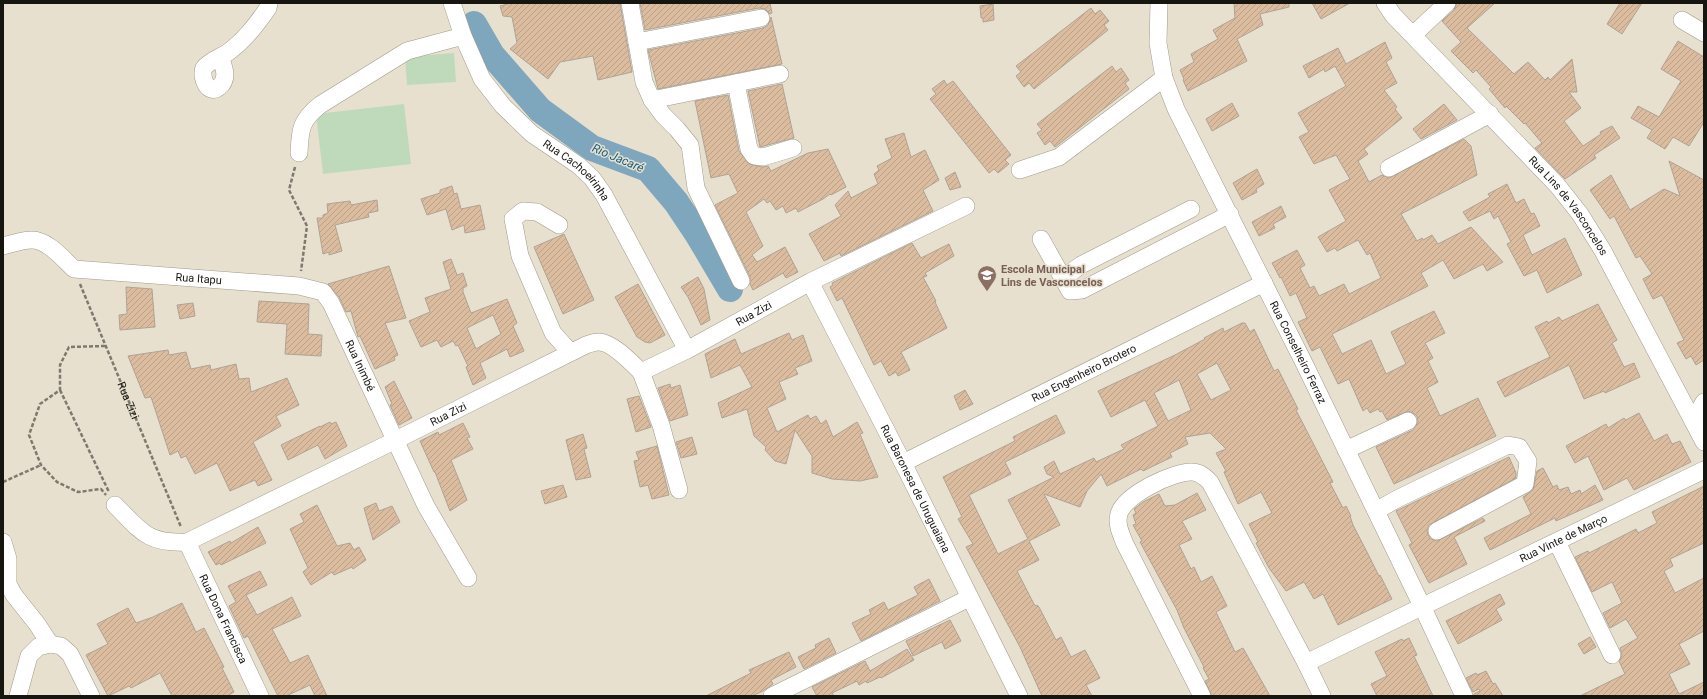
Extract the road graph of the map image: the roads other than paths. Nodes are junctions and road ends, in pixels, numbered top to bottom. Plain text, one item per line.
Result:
1 (269, 3) edge
2 (452, 3) edge
3 (630, 3) edge
4 (1159, 3) edge
5 (1385, 3) edge
6 (1447, 3) edge
7 (1682, 20) dead end
8 (761, 23) dead end
9 (1704, 33) edge
10 (1413, 35) junction
11 (464, 36) junction
12 (638, 46) junction
13 (220, 57) dead end
14 (780, 74) dead end
15 (1164, 78) junction
16 (736, 83) junction
17 (652, 100) junction
18 (1490, 114) junction
19 (793, 148) dead end
20 (299, 153) road end
21 (1389, 168) dead end
22 (1020, 170) dead end
23 (966, 206) dead end
24 (1191, 209) dead end
25 (1230, 214) junction
26 (559, 224) dead end
27 (1041, 239) dead end
28 (3, 246) edge
29 (1063, 278) junction
30 (741, 281) dead end
31 (810, 282) junction
32 (1264, 283) junction
33 (323, 292) joint
34 (687, 350) junction
35 (570, 352) junction
36 (641, 372) junction
37 (1704, 402) edge
38 (1408, 421) dead end
39 (1693, 421) junction
40 (396, 440) junction
41 (1704, 442) edge
42 (1346, 450) junction
43 (903, 463) junction
44 (1704, 470) edge
45 (679, 490) dead end
46 (115, 505) road end
47 (1376, 511) junction
48 (1437, 531) dead end
49 (3, 542) edge
50 (187, 542) junction
51 (1557, 542) junction
52 (468, 578) dead end
53 (969, 598) junction
54 (1422, 606) junction
55 (50, 644) junction
56 (1612, 655) dead end
57 (1306, 662) junction
58 (18, 696) edge
59 (91, 696) edge
60 (260, 696) edge
61 (772, 696) edge
62 (1019, 696) edge
63 (1202, 696) edge
64 (1322, 696) edge
65 (1464, 696) edge

1 - 13 street
2 - 11 street, Rua Cachoeirinha
3 - 12 street
4 - 15 street, Rua Conselheiro Ferraz
5 - 10 street, Rua Lins de Vasconcelos
6 - 10 street
7 - 9 street
8 - 12 street
10 - 18 street, Rua Lins de Vasconcelos
11 - 20 street
11 - 34 street, Rua Cachoeirinha
12 - 17 street
14 - 16 street
15 - 22 street
15 - 25 street, Rua Conselheiro Ferraz
16 - 17 street
16 - 19 street
17 - 30 street
18 - 21 street
18 - 39 street, Rua Lins de Vasconcelos
23 - 31 street, Rua Zizi
24 - 29 street
25 - 29 street
25 - 32 street, Rua Conselheiro Ferraz
26 - 35 street
27 - 29 street
28 - 33 street, Rua Itapu
31 - 34 street, Rua Zizi
31 - 43 street, Rua Baronesa de Uruguaiana
32 - 42 street, Rua Conselheiro Ferraz
32 - 43 street, Rua Engenheiro Brotero
33 - 40 street, Rua Inimbé
34 - 36 street, Rua Zizi
35 - 36 street, Rua Zizi
35 - 40 street, Rua Zizi
36 - 45 street
37 - 39 street
38 - 42 street
39 - 41 street, Rua Lins de Vasconcelos
40 - 50 street, Rua Zizi
40 - 52 street, Rua Inimbé
42 - 47 street, Rua Conselheiro Ferraz
43 - 53 street, Rua Baronesa de Uruguaiana
44 - 51 street, Rua Vinte de Março
46 - 50 street
47 - 48 street
47 - 54 street, Rua Conselheiro Ferraz
49 - 55 street
50 - 60 street, Rua Dona Francisca
51 - 54 street, Rua Vinte de Março
51 - 56 street
53 - 61 street
53 - 62 street, Rua Baronesa de Uruguaiana
54 - 57 street, Rua Vinte de Março
54 - 65 street, Rua Conselheiro Ferraz
55 - 58 street
55 - 59 street
57 - 63 street
57 - 64 street

